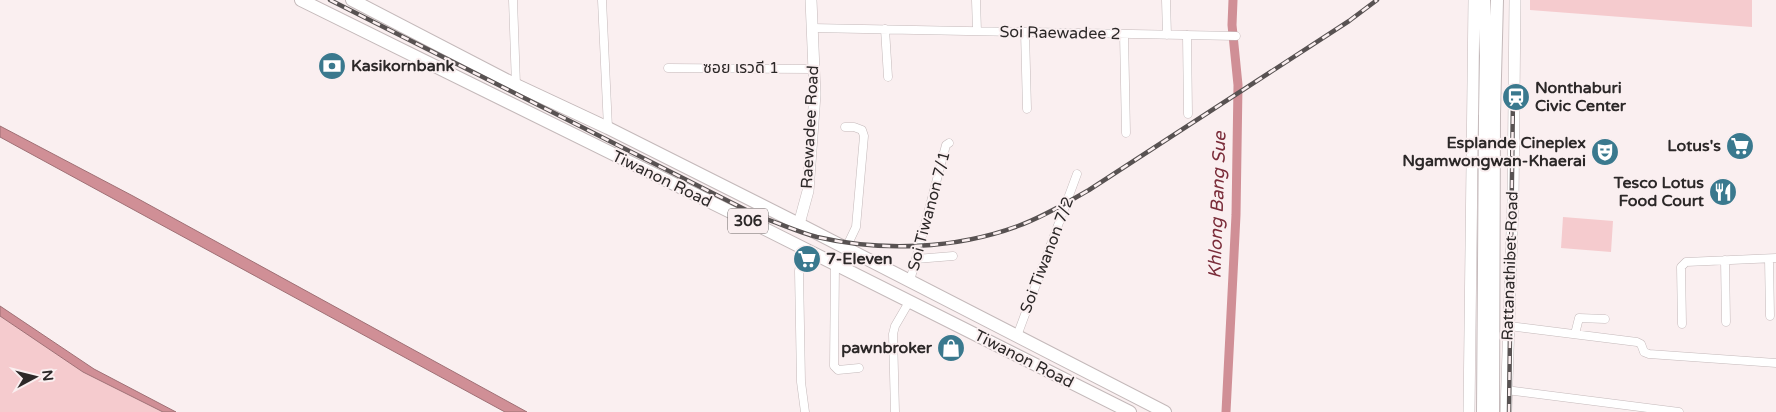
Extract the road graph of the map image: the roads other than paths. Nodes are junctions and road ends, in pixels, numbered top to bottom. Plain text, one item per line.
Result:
1 (301, 0) edge
2 (352, 0) edge
3 (513, 0) edge
4 (602, 0) edge
5 (811, 0) edge
6 (976, 0) edge
7 (1166, 0) edge
8 (1474, 0) edge
9 (1484, 0) edge
10 (1497, 0) edge
11 (1516, 0) edge
12 (375, 12) junction
13 (812, 28) junction
14 (885, 29) junction
15 (366, 32) junction
16 (977, 32) junction
17 (1025, 32) junction
18 (1124, 34) junction
19 (1167, 34) junction
20 (1187, 35) junction
21 (1236, 36) dead end
22 (668, 68) dead end
23 (814, 69) junction
24 (888, 77) dead end
25 (516, 85) junction
26 (1027, 109) dead end
27 (1188, 114) dead end
28 (1489, 115) junction
29 (845, 126) dead end
30 (608, 128) junction
31 (1126, 133) dead end
32 (950, 143) dead end
33 (1078, 174) dead end
34 (787, 218) junction
35 (799, 224) junction
36 (769, 232) junction
37 (846, 248) junction
38 (802, 249) junction
39 (953, 256) dead end
40 (916, 259) junction
41 (1772, 259) edge
42 (1725, 260) junction
43 (836, 265) junction
44 (910, 281) junction
45 (909, 302) junction
46 (1770, 316) dead end
47 (1604, 319) dead end
48 (1726, 322) dead end
49 (1682, 324) dead end
50 (1509, 326) junction
51 (1575, 334) junction
52 (1016, 336) junction
53 (1776, 363) edge
54 (859, 368) dead end
55 (1469, 390) junction
56 (1506, 391) junction
57 (805, 412) edge
58 (894, 412) edge
59 (1130, 412) edge
60 (1165, 412) edge
61 (1469, 412) edge
62 (1483, 412) edge
63 (1493, 412) edge
64 (1506, 412) edge
65 (1679, 412) edge

1 - 15 main road, Tiwanon Road / 306
2 - 12 main road, Tiwanon Road / 306
3 - 25 street
4 - 30 street
5 - 13 main road, Raewadee Road
6 - 16 street
7 - 19 street
8 - 55 main road
9 - 28 main road, Rattanathibet Road
10 - 28 main road, Rattanathibet Road
11 - 50 main road, Rattanathibet Road
12 - 15 main road
12 - 25 main road, Tiwanon Road / 306
13 - 14 street, Soi Raewadee 2
13 - 23 main road, Raewadee Road
14 - 16 street, Soi Raewadee 2
14 - 24 street
15 - 36 main road, Tiwanon Road / 306
16 - 17 street, Soi Raewadee 2
17 - 18 street, Soi Raewadee 2
17 - 26 street
18 - 19 street, Soi Raewadee 2
18 - 31 street
19 - 20 street, Soi Raewadee 2
20 - 21 street, Soi Raewadee 2
20 - 27 street
22 - 23 street, ซอย เรวดี 1
23 - 35 main road, Raewadee Road
25 - 30 main road, Tiwanon Road / 306
28 - 62 main road, Rattanathibet Road, bridge
28 - 63 main road, Rattanathibet Road, bridge
29 - 37 street
30 - 34 main road, Tiwanon Road / 306
32 - 40 street, Soi Tiwanon 7/1
33 - 52 street, Soi Tiwanon 7/2
34 - 35 main road, Tiwanon Road / 306
34 - 36 main road
35 - 37 main road, Tiwanon Road / 306
36 - 38 main road, Tiwanon Road / 306
37 - 44 main road, Tiwanon Road / 306
38 - 43 main road, Tiwanon Road / 306
38 - 57 street
39 - 40 street
40 - 44 street, Soi Tiwanon 7/1
41 - 42 street
41 - 46 street
42 - 48 street
42 - 49 street
43 - 45 main road, Tiwanon Road / 306
43 - 54 street
44 - 52 main road, Tiwanon Road / 306
45 - 58 street
45 - 59 main road, Tiwanon Road / 306
47 - 51 street
50 - 51 street
50 - 56 main road, Rattanathibet Road
51 - 53 street
52 - 60 main road, Tiwanon Road / 306
55 - 56 main road
55 - 61 main road
56 - 64 main road, Rattanathibet Road
56 - 65 street

